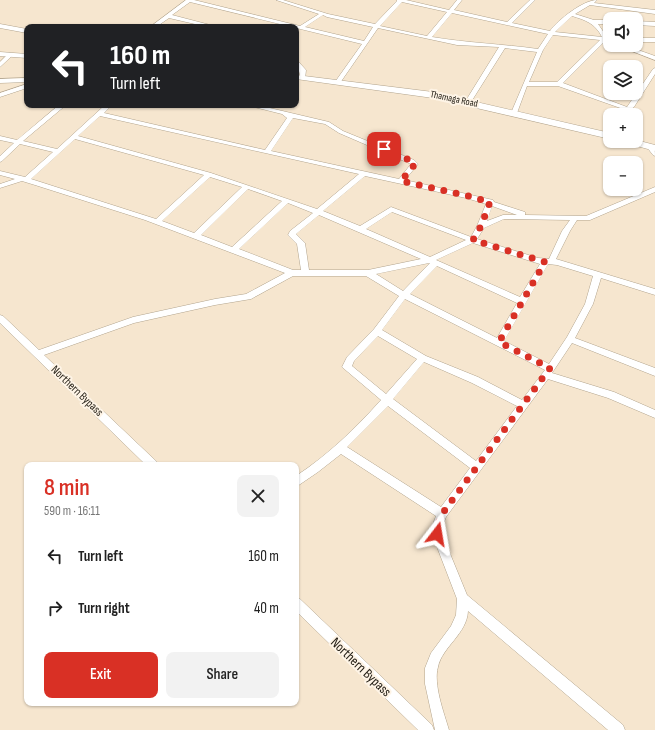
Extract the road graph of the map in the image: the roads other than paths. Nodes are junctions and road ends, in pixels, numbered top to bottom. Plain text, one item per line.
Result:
1 (188, 0) edge
2 (278, 0) edge
3 (400, 0) edge
4 (460, 0) edge
5 (533, 0) edge
6 (595, 0) edge
7 (590, 4) junction
8 (450, 11) junction
9 (655, 12) edge
10 (322, 14) junction
11 (572, 14) junction
12 (168, 16) junction
13 (594, 22) junction
14 (603, 22) edge
15 (509, 23) junction
16 (643, 23) edge
17 (157, 24) edge
18 (202, 24) edge
19 (288, 24) edge
20 (655, 24) edge
21 (0, 26) edge
22 (376, 27) junction
23 (300, 28) joint
24 (24, 30) edge
25 (603, 31) edge
26 (550, 33) junction
27 (428, 38) junction
28 (603, 38) edge
29 (643, 40) edge
30 (655, 40) edge
31 (366, 43) junction
32 (603, 44) edge
33 (502, 46) junction
34 (541, 51) junction
35 (638, 52) edge
36 (0, 54) edge
37 (11, 54) junction
38 (24, 56) edge
39 (655, 58) edge
40 (0, 65) edge
41 (299, 65) edge
42 (655, 70) edge
43 (653, 77) edge
44 (299, 78) edge
45 (0, 81) edge
46 (338, 82) junction
47 (525, 84) junction
48 (559, 84) junction
49 (24, 85) edge
50 (24, 86) edge
51 (0, 95) edge
52 (468, 102) junction
53 (59, 108) edge
54 (105, 108) edge
55 (261, 108) edge
56 (514, 113) junction
57 (100, 114) junction
58 (289, 115) junction
59 (603, 134) edge
60 (74, 137) junction
61 (0, 138) edge
62 (18, 142) junction
63 (652, 147) edge
64 (59, 151) junction
65 (267, 152) junction
66 (655, 154) edge
67 (0, 160) edge
68 (0, 172) edge
69 (364, 173) junction
70 (209, 174) junction
71 (25, 179) junction
72 (401, 181) junction
73 (0, 186) edge
74 (246, 186) junction
75 (655, 189) edge
76 (286, 200) junction
77 (490, 202) junction
78 (317, 212) junction
79 (530, 217) junction
80 (575, 218) junction
81 (158, 221) junction
82 (481, 226) junction
83 (359, 230) junction
84 (195, 236) junction
85 (473, 240) junction
86 (234, 249) junction
87 (432, 262) junction
88 (548, 262) junction
89 (305, 272) junction
90 (292, 273) junction
91 (368, 273) junction
92 (598, 274) junction
93 (655, 292) edge
94 (404, 295) junction
95 (523, 302) junction
96 (0, 318) edge
97 (377, 331) junction
98 (570, 338) junction
99 (499, 342) junction
100 (36, 354) junction
101 (423, 358) junction
102 (548, 372) junction
103 (655, 372) edge
104 (387, 400) junction
105 (524, 405) junction
106 (655, 414) edge
107 (340, 448) junction
108 (150, 462) edge
109 (476, 467) junction
110 (299, 480) edge
111 (442, 514) junction
112 (463, 599) junction
113 (299, 606) edge
114 (427, 730) edge
115 (442, 730) edge
116 (618, 730) edge

1 - 12 street
1 - 19 street
2 - 10 street
3 - 8 street
3 - 22 street
4 - 8 street
5 - 15 street
6 - 7 street
7 - 9 street
7 - 11 street
8 - 15 street
8 - 27 street
10 - 22 street
10 - 23 street
11 - 13 street
11 - 26 street
12 - 17 street
12 - 18 street
13 - 14 street
13 - 25 street
15 - 26 street
16 - 20 street
21 - 24 street
22 - 27 street
22 - 31 street
23 - 31 street
26 - 28 street
26 - 34 street
27 - 33 street
29 - 30 street
31 - 46 street
32 - 48 street
33 - 34 street
33 - 52 street
34 - 47 street
35 - 39 street
36 - 37 main road
37 - 38 main road
37 - 40 street
41 - 44 street
42 - 43 street
43 - 48 street
44 - 46 main road, Thamaga Road
45 - 49 street
46 - 52 main road, Thamaga Road
47 - 48 street
47 - 56 street
50 - 51 street
52 - 56 main road, Thamaga Road
53 - 62 street
54 - 57 street
55 - 58 street
56 - 59 main road, Thamaga Road
57 - 60 street
57 - 65 street
58 - 65 street
58 - 72 street
60 - 64 street
60 - 70 street
61 - 62 street
62 - 64 street
62 - 67 street
63 - 66 street
64 - 71 street
65 - 69 street
68 - 71 street
69 - 72 street
69 - 78 street
70 - 74 street
70 - 81 street
71 - 73 street
71 - 81 street
72 - 77 street
74 - 76 street
74 - 84 street
75 - 80 street
76 - 78 street
76 - 86 street
77 - 79 street
77 - 82 street
78 - 83 street
78 - 89 street
79 - 80 street
79 - 82 street
80 - 88 street
81 - 84 street
82 - 85 street
83 - 85 street
83 - 87 street
84 - 86 street
85 - 87 street
85 - 88 street
86 - 90 street
87 - 91 street
87 - 94 street
87 - 95 street
88 - 92 street
88 - 95 street
89 - 90 street
89 - 91 street
90 - 100 street
91 - 94 street
92 - 93 street
92 - 98 street
94 - 97 street
94 - 99 street
95 - 99 street
96 - 100 street, Northern Bypass
97 - 101 street
97 - 104 street
98 - 102 street
98 - 103 street
99 - 102 street
100 - 108 street, Northern Bypass
101 - 104 street
101 - 105 street
102 - 105 street
102 - 106 street
104 - 107 street
104 - 109 street
105 - 109 street
107 - 110 street
107 - 111 street
109 - 111 street
111 - 112 street
112 - 115 street
112 - 116 street
113 - 114 street, Northern Bypass

